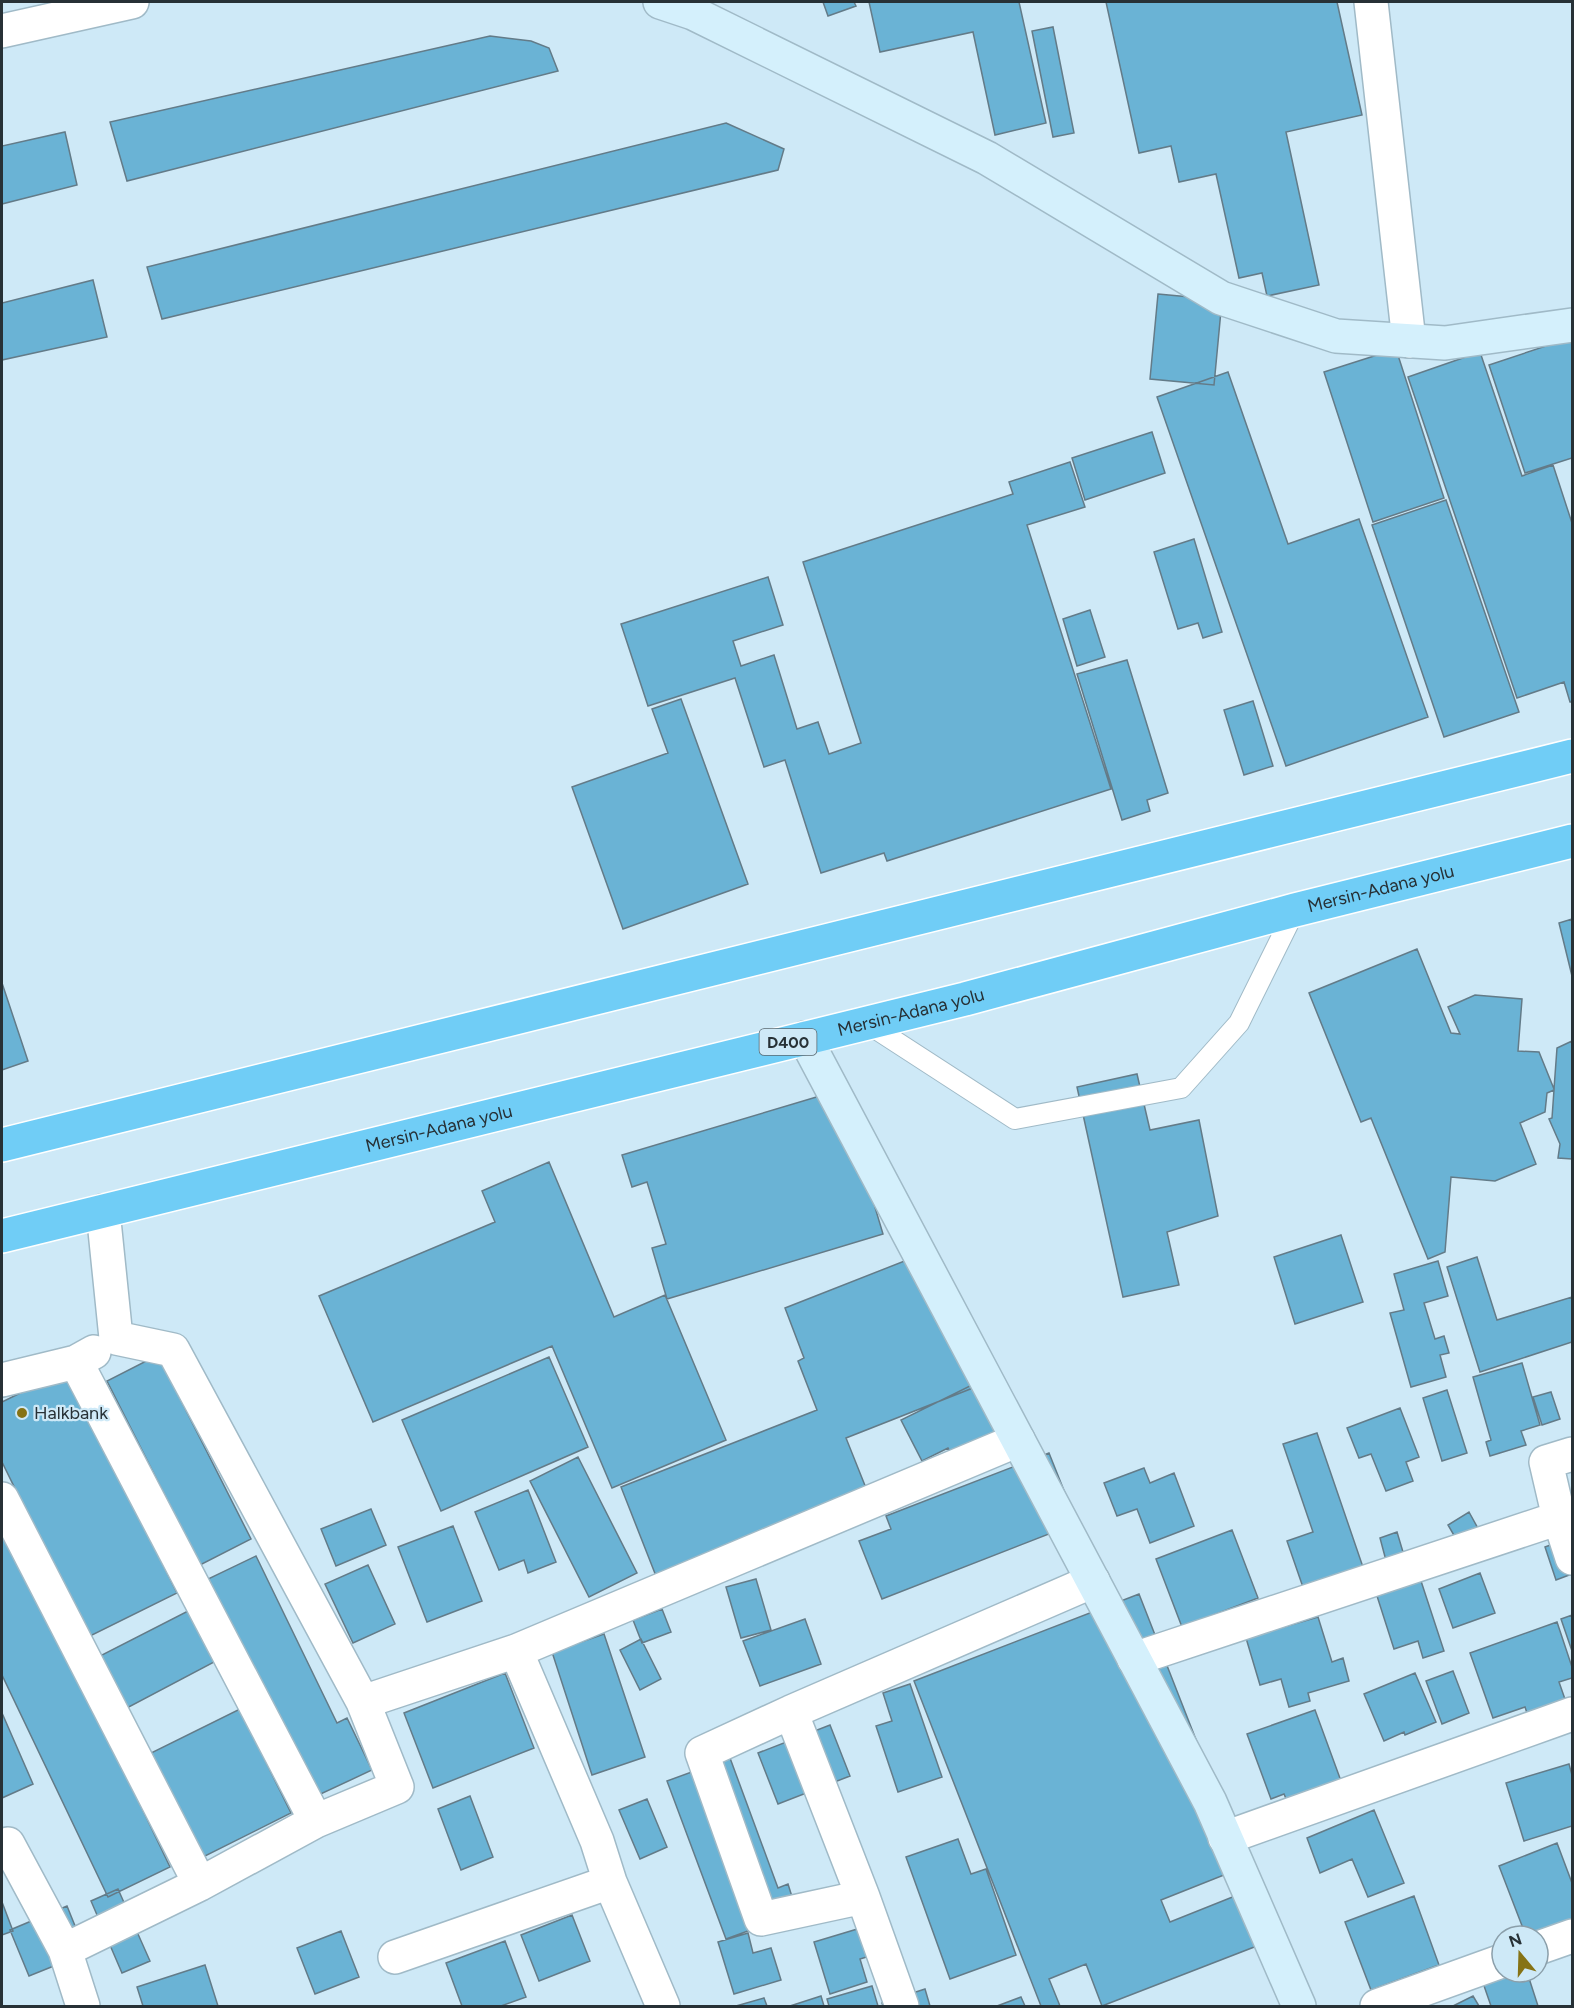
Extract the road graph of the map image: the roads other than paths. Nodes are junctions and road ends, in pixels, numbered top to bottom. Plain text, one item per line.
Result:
1 (132, 2) edge
2 (660, 2) edge
3 (1371, 2) edge
4 (2, 31) edge
5 (1572, 326) edge
6 (1409, 341) junction
7 (1572, 756) edge
8 (1572, 841) edge
9 (1295, 910) junction
10 (867, 1023) junction
11 (805, 1038) junction
12 (2, 1145) edge
13 (103, 1211) junction
14 (2, 1236) edge
15 (116, 1338) junction
16 (76, 1362) junction
17 (2, 1380) edge
18 (1018, 1440) junction
19 (1572, 1454) edge
20 (2, 1499) edge
21 (1567, 1533) edge
22 (1093, 1581) junction
23 (516, 1651) junction
24 (1134, 1659) junction
25 (363, 1702) junction
26 (791, 1712) junction
27 (1572, 1714) edge
28 (316, 1821) junction
29 (1226, 1838) junction
30 (2, 1847) edge
31 (610, 1882) junction
32 (200, 1884) junction
33 (863, 1897) junction
34 (1572, 1936) edge
35 (1550, 1944) edge
36 (65, 1950) junction
37 (395, 1957) dead end
38 (1490, 1965) edge
39 (83, 2007) edge
40 (663, 2007) edge
41 (902, 2007) edge
42 (1299, 2007) edge
43 (1377, 2007) edge

1 - 4 street
2 - 6 main road
3 - 6 street
5 - 6 main road
7 - 12 highway
8 - 9 highway, Mersin-Adana yolu / D400
9 - 10 highway, Mersin-Adana yolu / D400
9 - 10 lane
10 - 11 highway, Mersin-Adana yolu / D400
11 - 13 highway, Mersin-Adana yolu / D400
11 - 18 main road
13 - 14 highway, Mersin-Adana yolu / D400
13 - 15 street
15 - 16 street
15 - 25 street
16 - 17 street
16 - 28 street
18 - 22 main road
18 - 23 street
19 - 21 street
20 - 32 street
21 - 24 street
22 - 24 main road
22 - 26 street
23 - 25 street
23 - 31 street
24 - 29 main road
25 - 28 street
26 - 33 street
26 - 33 street
27 - 29 street
28 - 32 street
29 - 42 main road
30 - 36 street
31 - 37 street
31 - 40 street
32 - 36 street
33 - 41 street
34 - 35 street
36 - 39 street
38 - 43 street

